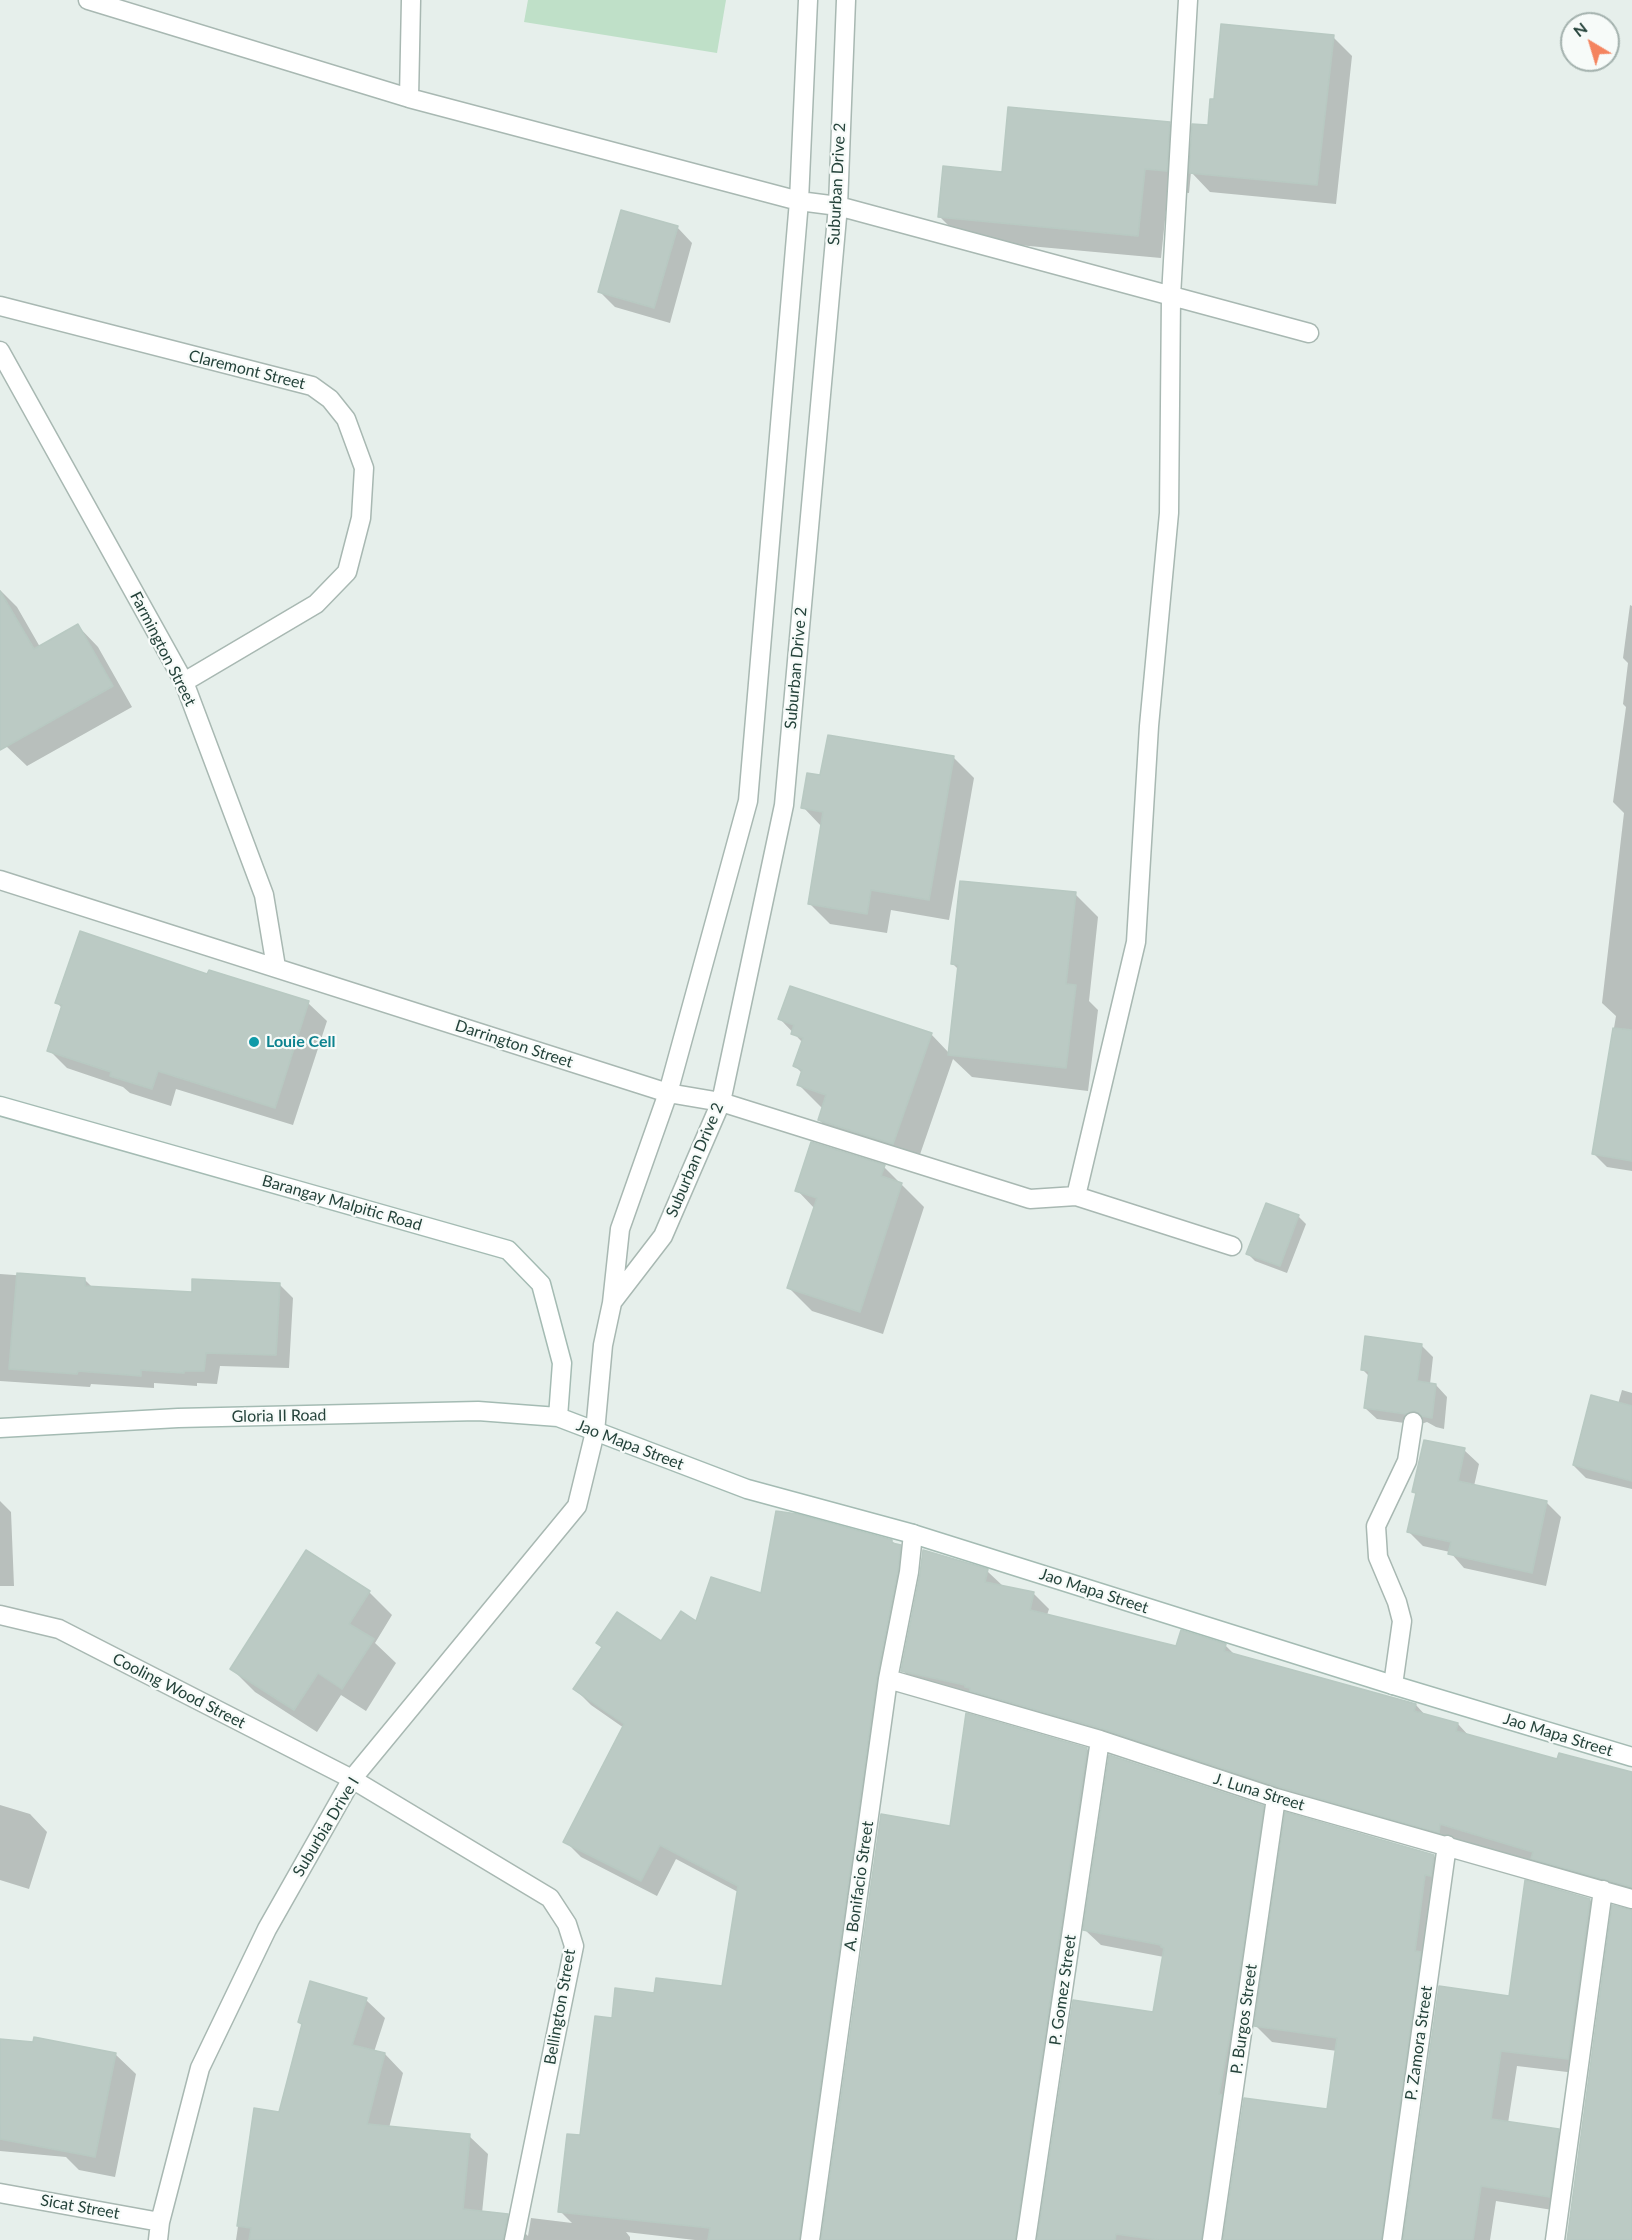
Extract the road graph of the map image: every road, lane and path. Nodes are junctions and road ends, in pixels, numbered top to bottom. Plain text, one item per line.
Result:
1 (88, 0) edge
2 (411, 0) edge
3 (808, 0) edge
4 (846, 0) edge
5 (1188, 0) edge
6 (408, 98) junction
7 (799, 201) junction
8 (837, 206) junction
9 (1171, 296) junction
10 (0, 306) edge
11 (1309, 333) dead end
12 (0, 351) edge
13 (184, 682) junction
14 (0, 880) edge
15 (276, 967) junction
16 (668, 1093) junction
17 (721, 1102) junction
18 (0, 1106) edge
19 (1076, 1196) junction
20 (1232, 1246) dead end
21 (612, 1303) junction
22 (558, 1417) junction
23 (1413, 1422) dead end
24 (0, 1428) edge
25 (595, 1432) junction
26 (913, 1534) junction
27 (0, 1615) edge
28 (888, 1679) junction
29 (1394, 1685) junction
30 (1100, 1740) junction
31 (1632, 1757) edge
32 (352, 1779) junction
33 (1276, 1798) junction
34 (1447, 1845) junction
35 (1603, 1890) junction
36 (1632, 1899) edge
37 (0, 2193) edge
38 (159, 2231) edge
39 (514, 2240) edge
40 (810, 2240) edge
41 (1026, 2240) edge
42 (1212, 2240) edge
43 (1392, 2240) edge
44 (1555, 2240) edge

1 - 6 street
2 - 6 street
3 - 7 street, Suburban Drive 2
4 - 8 street, Suburban Drive 2
5 - 9 street
6 - 7 street
7 - 8 street
7 - 16 street, Suburban Drive 2
8 - 9 street
8 - 17 street, Suburban Drive 2
9 - 11 street
9 - 19 street
10 - 13 street, Claremont Street
12 - 13 street, Farmington Street
13 - 15 street, Farmington Street
14 - 15 street, Darrington Street
15 - 16 street, Darrington Street
16 - 17 street, Darrington Street
16 - 21 street, Suburban Drive 2
17 - 19 street, Darrington Street
17 - 21 street, Suburban Drive 2
18 - 22 street, Barangay Malpitic Road
19 - 20 street
21 - 25 street, Suburban Drive 2
22 - 24 street, Gloria II Road
22 - 25 street, Jao Mapa Street
23 - 29 street
25 - 26 street, Jao Mapa Street
25 - 32 street, Suburbia Drive I
26 - 28 street, A. Bonifacio Street
26 - 29 street, Jao Mapa Street
27 - 32 street, Cooling Wood Street
28 - 30 street, J. Luna Street
28 - 40 street, A. Bonifacio Street
29 - 31 street, Jao Mapa Street
30 - 33 street, J. Luna Street
30 - 41 street, P. Gomez Street
32 - 38 street, Suburbia Drive I
32 - 39 street, Bellington Street
33 - 34 street, J. Luna Street
33 - 42 street, P. Burgos Street
34 - 35 street, J. Luna Street
34 - 43 street, P. Zamora Street
35 - 36 street, J. Luna Street
35 - 44 street
37 - 38 street, Sicat Street

